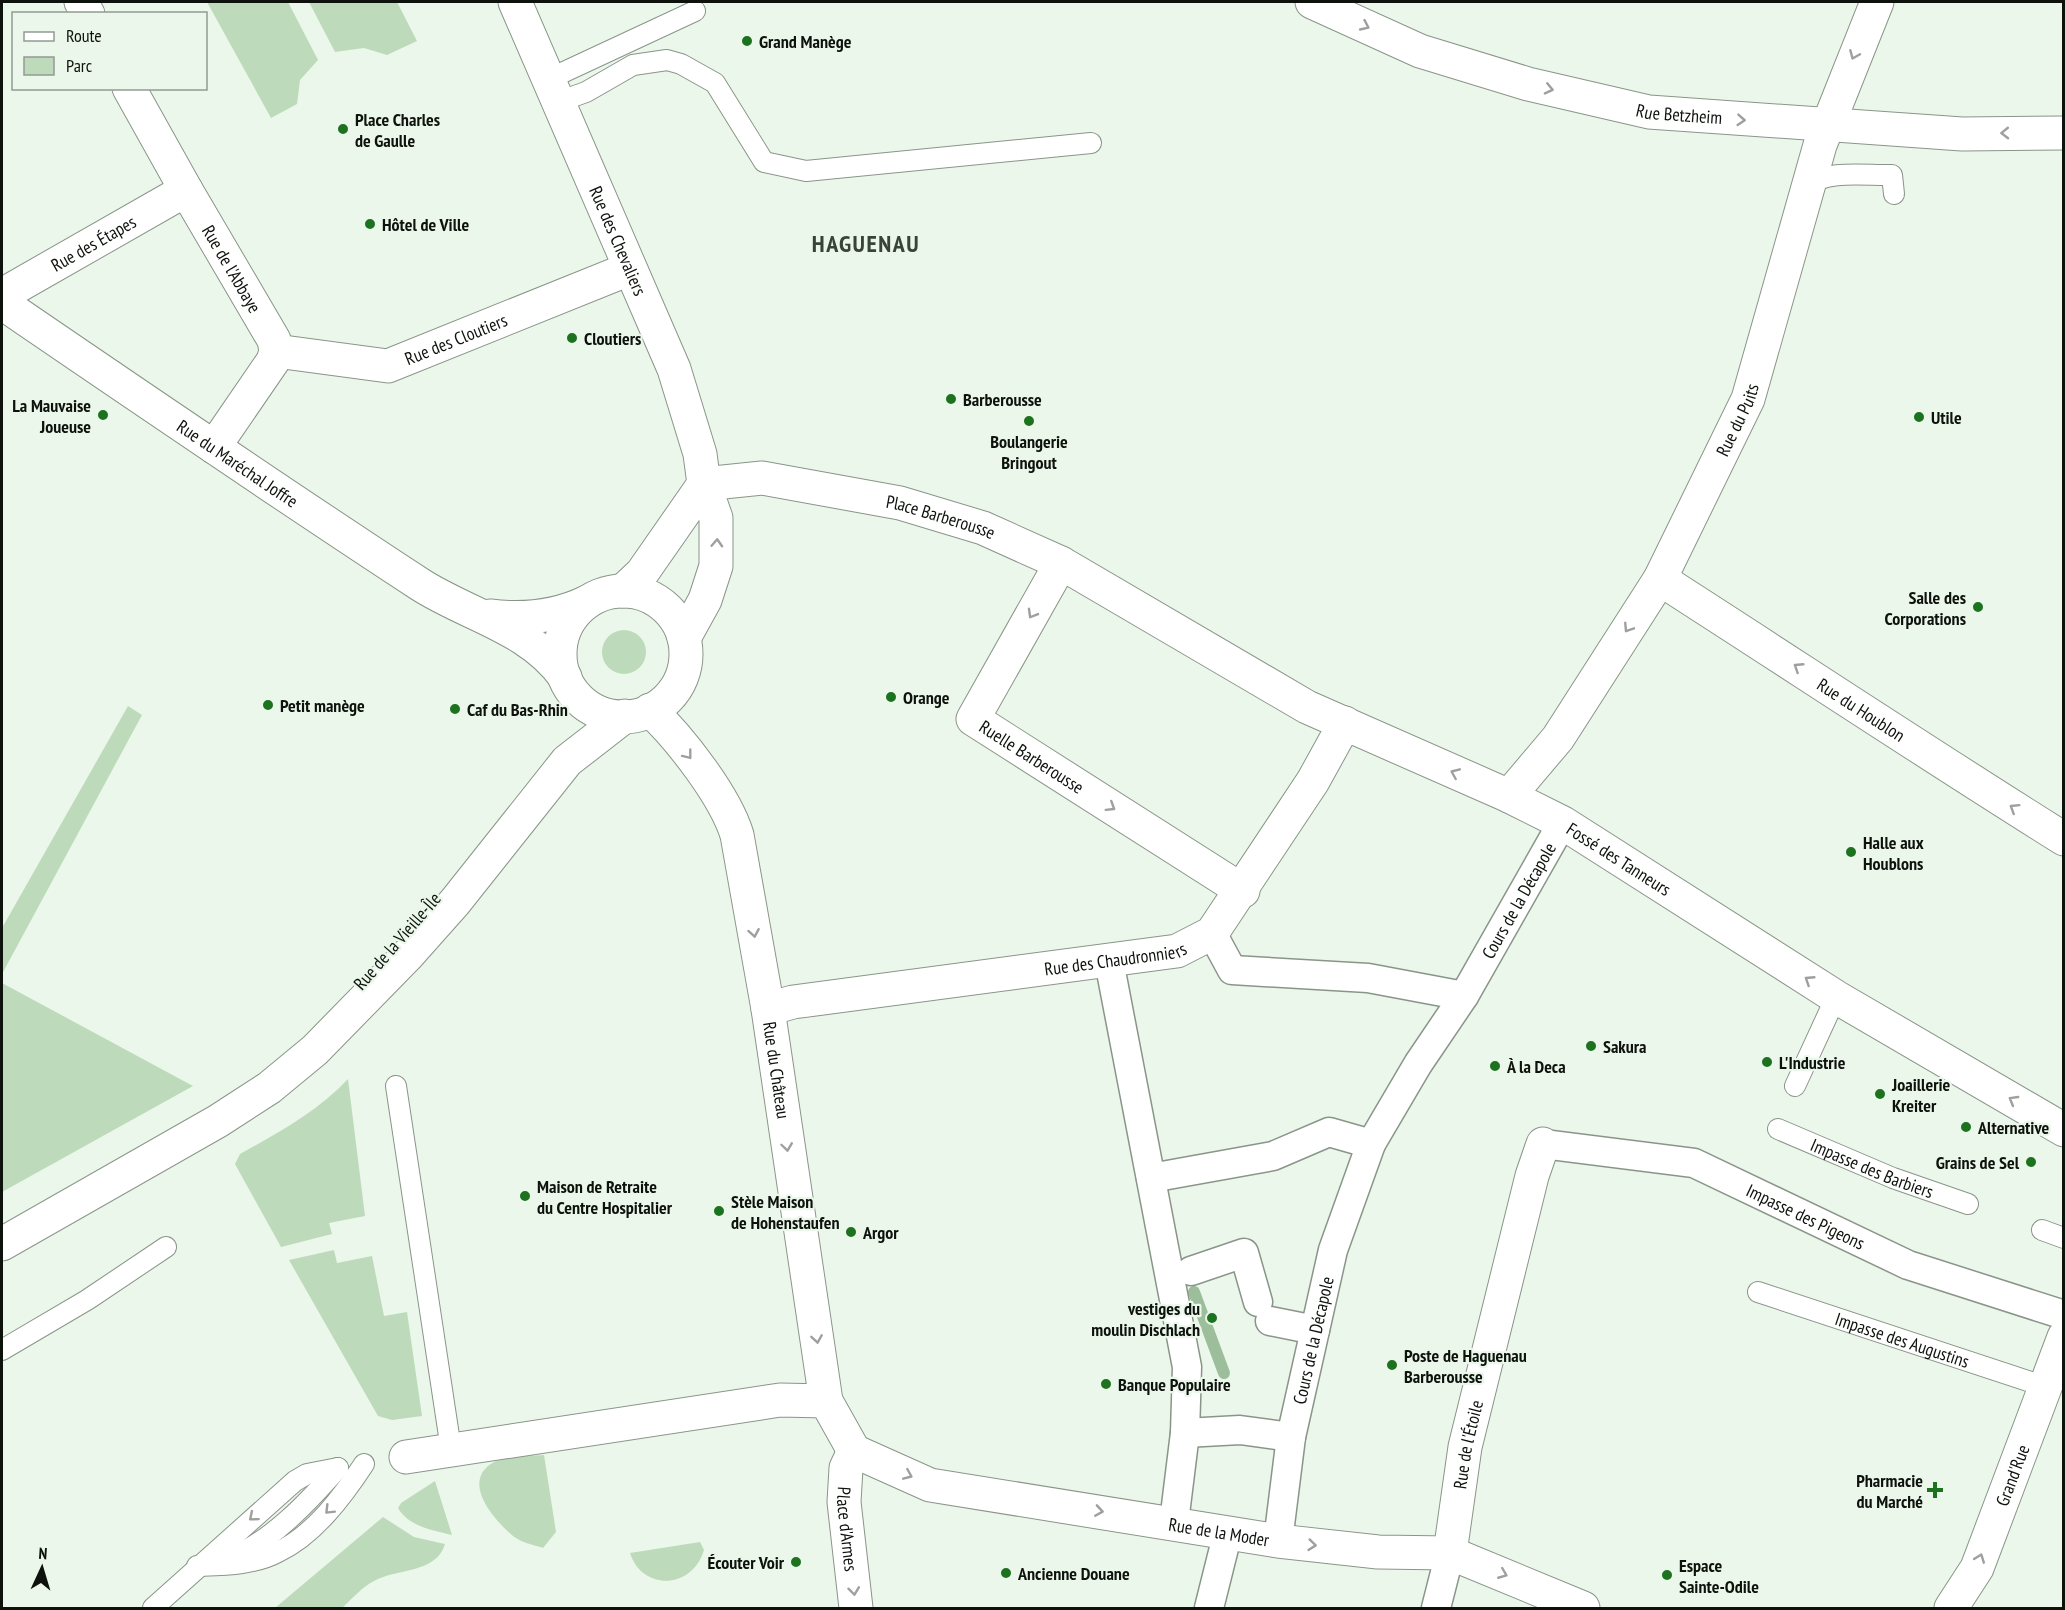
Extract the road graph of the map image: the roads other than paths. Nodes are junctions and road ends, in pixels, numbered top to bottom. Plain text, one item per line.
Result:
1 (515, 2) edge
2 (1312, 2) edge
3 (1877, 2) edge
4 (695, 11) dead end
5 (130, 90) edge
6 (553, 91) junction
7 (1827, 125) junction
8 (2064, 133) edge
9 (1091, 144) dead end
10 (1807, 186) junction
11 (186, 190) junction
12 (1894, 194) dead end
13 (629, 269) junction
14 (2, 295) edge
15 (2, 303) edge
16 (276, 351) junction
17 (214, 447) junction
18 (704, 484) junction
19 (1061, 563) junction
20 (1660, 579) junction
21 (623, 591) junction
22 (587, 602) junction
23 (479, 615) junction
24 (1159, 620) joint
25 (684, 638) junction
26 (567, 681) junction
27 (638, 713) junction
28 (1345, 723) junction
29 (567, 761) junction
30 (1509, 796) junction
31 (1556, 834) dead end
32 (2064, 839) edge
33 (1243, 891) junction
34 (1212, 933) junction
35 (1109, 961) junction
36 (1464, 996) junction
37 (1836, 997) junction
38 (768, 1009) junction
39 (396, 1086) dead end
40 (1795, 1086) dead end
41 (1778, 1129) dead end
42 (2064, 1130) edge
43 (1371, 1144) junction
44 (1543, 1144) joint
45 (1151, 1178) junction
46 (1968, 1204) dead end
47 (2042, 1230) dead end
48 (2064, 1238) edge
49 (2, 1244) edge
50 (166, 1246) dead end
51 (1180, 1255) junction
52 (1758, 1292) dead end
53 (2064, 1316) edge
54 (1315, 1329) junction
55 (2064, 1337) edge
56 (2, 1350) edge
57 (2051, 1392) edge
58 (826, 1401) junction
59 (1185, 1433) junction
60 (1291, 1437) junction
61 (451, 1449) junction
62 (854, 1451) junction
63 (406, 1458) dead end
64 (364, 1464) dead end
65 (1173, 1522) junction
66 (1228, 1532) junction
67 (1278, 1541) junction
68 (1450, 1553) junction
69 (197, 1566) junction
70 (153, 1608) edge
71 (856, 1608) edge
72 (1209, 1608) edge
73 (1436, 1608) edge
74 (1583, 1608) edge
75 (1951, 1608) edge

1 - 6 street, Rue des Chevaliers
2 -> 7 street, Rue Betzheim
3 -> 7 street, Rue du Puits
4 - 6 lane
5 - 11 street, Rue de l'Abbaye
6 - 9 lane
6 - 13 street, Rue des Chevaliers
8 -> 7 street, Rue Betzheim
7 - 10 street, Rue du Puits
10 - 12 lane
10 - 20 street, Rue du Puits
11 - 14 street, Rue des Étapes
11 - 16 street, Rue de l'Abbaye
13 - 16 street, Rue des Cloutiers
13 - 18 street, Rue des Chevaliers
15 - 17 street, Rue du Maréchal Joffre
16 - 17 street
17 - 23 street, Rue du Maréchal Joffre
18 - 19 street, Place Barberousse
18 - 21 street
25 -> 18 street
19 - 24 street, Place Barberousse
19 -> 33 street, Ruelle Barberousse
20 -> 30 street, Rue du Puits
32 -> 20 street, Rue du Houblon
21 - 22 street
21 - 25 street
22 - 23 street, Rue du Maréchal Joffre
22 - 26 street
23 - 26 street, Rue du Maréchal Joffre
24 - 28 street, Fossé des Tanneurs
25 - 27 street
26 - 27 street
26 - 29 street
27 - 29 street, Rue de la Vieille-Île
27 -> 38 street, Rue du Château
30 -> 28 street, Fossé des Tanneurs
28 - 33 street, Rue des Chaudronniers
29 - 49 street, Rue de la Vieille-Île
37 -> 30 street, Fossé des Tanneurs
31 - 36 street, Cours de la Décapole
33 - 34 street, Rue des Chaudronniers
34 - 35 street, Rue des Chaudronniers
34 - 36 street
35 - 38 street, Rue des Chaudronniers
35 - 45 street
36 - 43 street, Cours de la Décapole
37 - 40 lane
42 -> 37 street, Fossé des Tanneurs
38 -> 58 street, Rue du Château
39 - 61 lane
41 - 46 lane, Impasse des Barbiers
43 - 45 street
43 - 54 street, Cours de la Décapole
44 - 53 street, Impasse des Pigeons
44 - 68 street, Rue de l'Étoile
45 - 51 street
47 - 48 lane
50 - 56 lane
51 - 54 street
51 - 59 street
52 - 57 lane, Impasse des Augustins
54 - 60 street, Cours de la Décapole
55 - 57 street, Grand'Rue
75 -> 57 street, Grand'Rue
58 - 61 street
58 - 62 street, Rue du Château
59 - 60 street
59 - 65 street
60 - 67 street, Cours de la Décapole
61 - 63 street
62 -> 65 street, Rue de la Moder
62 -> 71 street, Place d'Armes
64 -> 69 lane
65 - 66 street, Rue de la Moder
66 - 67 street, Rue de la Moder
66 - 72 street
67 -> 68 street, Rue de la Moder
68 - 73 street, Rue de l'Étoile
68 -> 74 street, Rue de la Moder
69 -> 69 lane
69 - 70 lane

